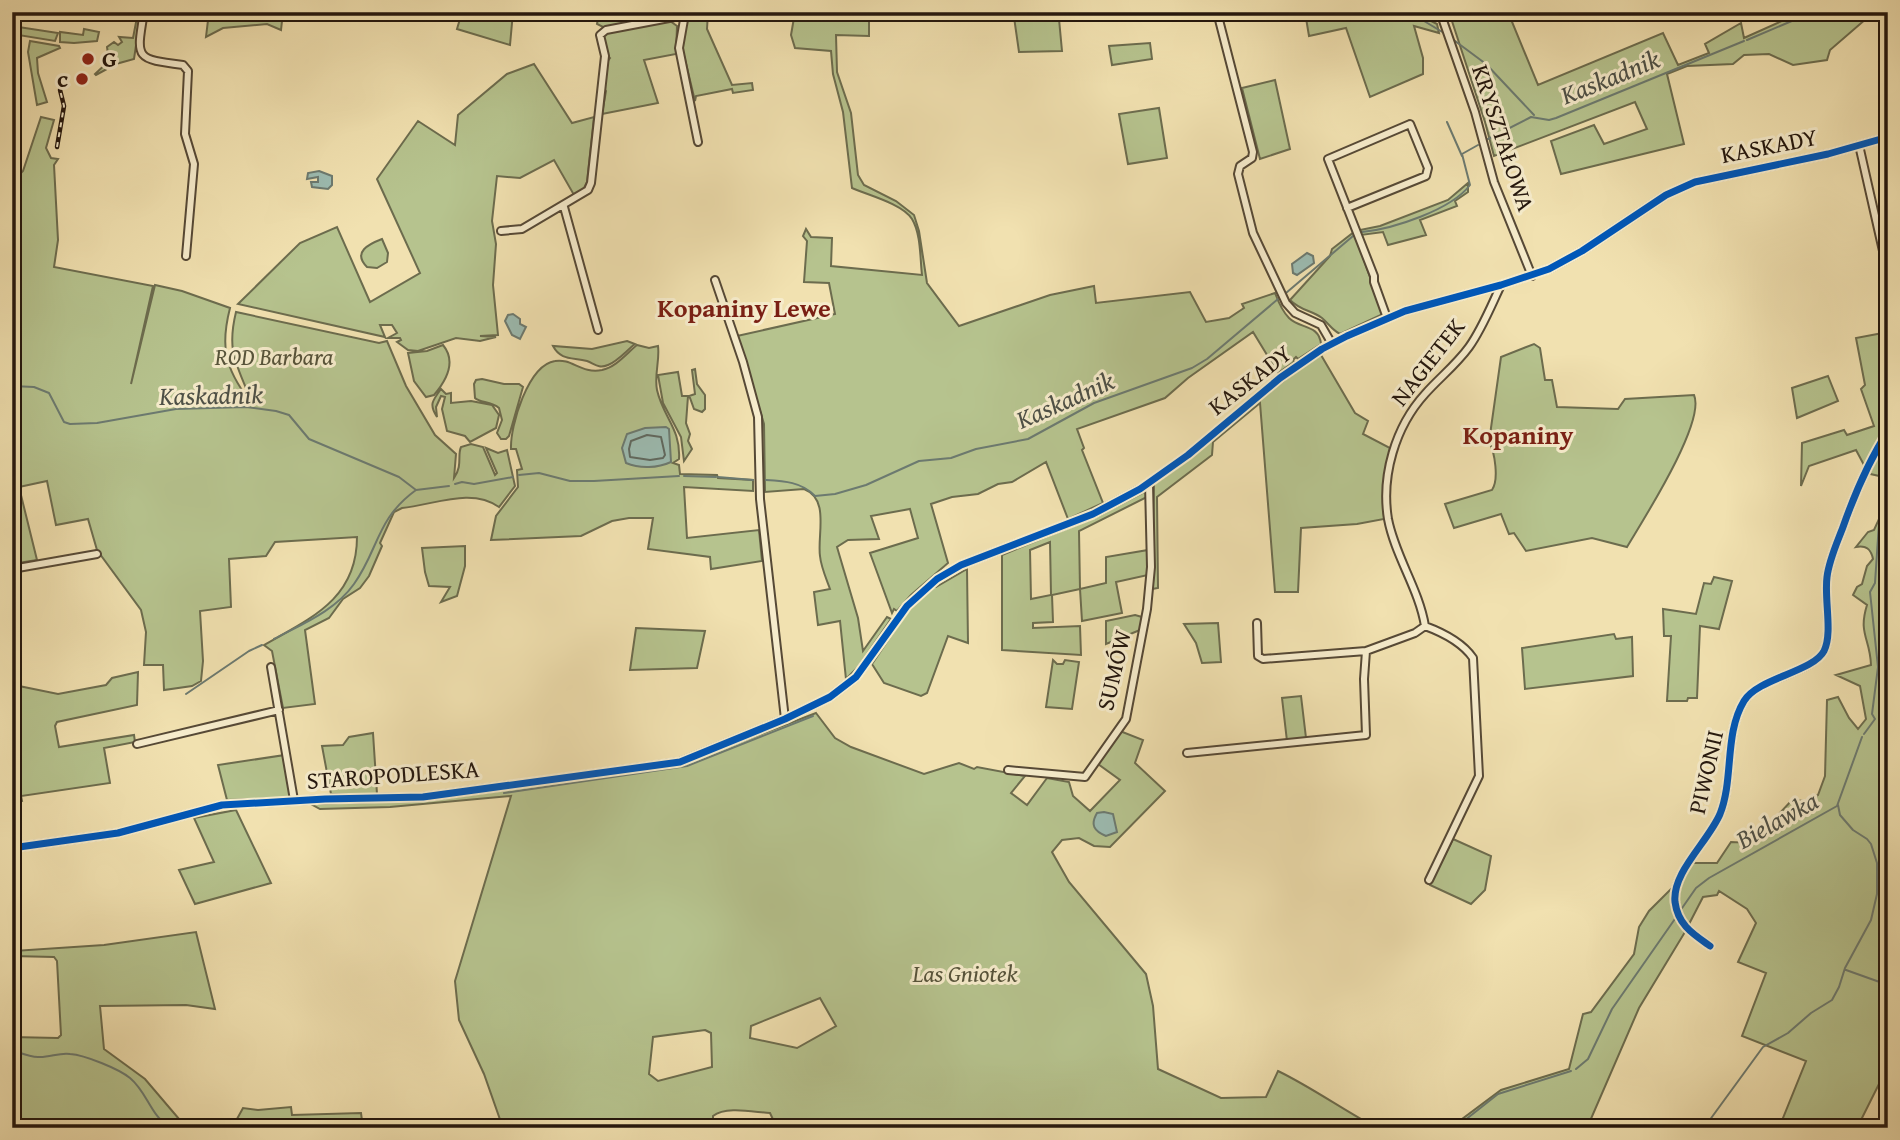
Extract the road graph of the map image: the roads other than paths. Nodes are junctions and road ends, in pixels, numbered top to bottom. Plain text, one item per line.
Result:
1 (144, 12) edge
2 (1217, 12) edge
3 (1440, 12) edge
4 (685, 13) edge
5 (1888, 137) edge
6 (698, 142) dead end
7 (1859, 145) junction
8 (564, 207) junction
9 (1347, 208) junction
10 (501, 231) dead end
11 (186, 256) dead end
12 (1888, 272) edge
13 (1532, 276) junction
14 (715, 280) dead end
15 (1501, 285) junction
16 (1387, 318) junction
17 (598, 330) dead end
18 (1332, 344) junction
19 (1888, 431) edge
20 (1149, 484) junction
21 (97, 554) dead end
22 (12, 569) edge
23 (1257, 623) dead end
24 (1425, 626) junction
25 (1366, 651) junction
26 (271, 667) dead end
27 (811, 708) joint
28 (279, 710) junction
29 (785, 719) junction
30 (137, 744) dead end
31 (1188, 753) dead end
32 (1007, 770) dead end
33 (294, 800) junction
34 (12, 848) edge
35 (1429, 880) dead end
36 (1710, 946) dead end

1 - 11 street
2 - 18 street
3 - 13 street, KRYSZTAŁOWA
4 - 6 street
4 - 8 street
5 - 7 street, KASKADY
7 - 12 street
7 - 13 street, KASKADY
8 - 10 street
8 - 17 street
9 - 9 street
9 - 16 street
13 - 15 street, KASKADY
14 - 29 street
15 - 16 street, KASKADY
15 - 24 street, NAGIETEK
16 - 18 street, KASKADY
18 - 20 street, KASKADY
19 - 36 street, PIWONII
20 - 27 street, KASKADY
20 - 32 street, SUMÓW
21 - 22 street
23 - 25 street
24 - 25 street
24 - 35 street
25 - 31 street
26 - 28 street
27 - 29 street, STAROPODLESKA
28 - 30 street
28 - 33 street
29 - 33 street, STAROPODLESKA
33 - 34 street, STAROPODLESKA

